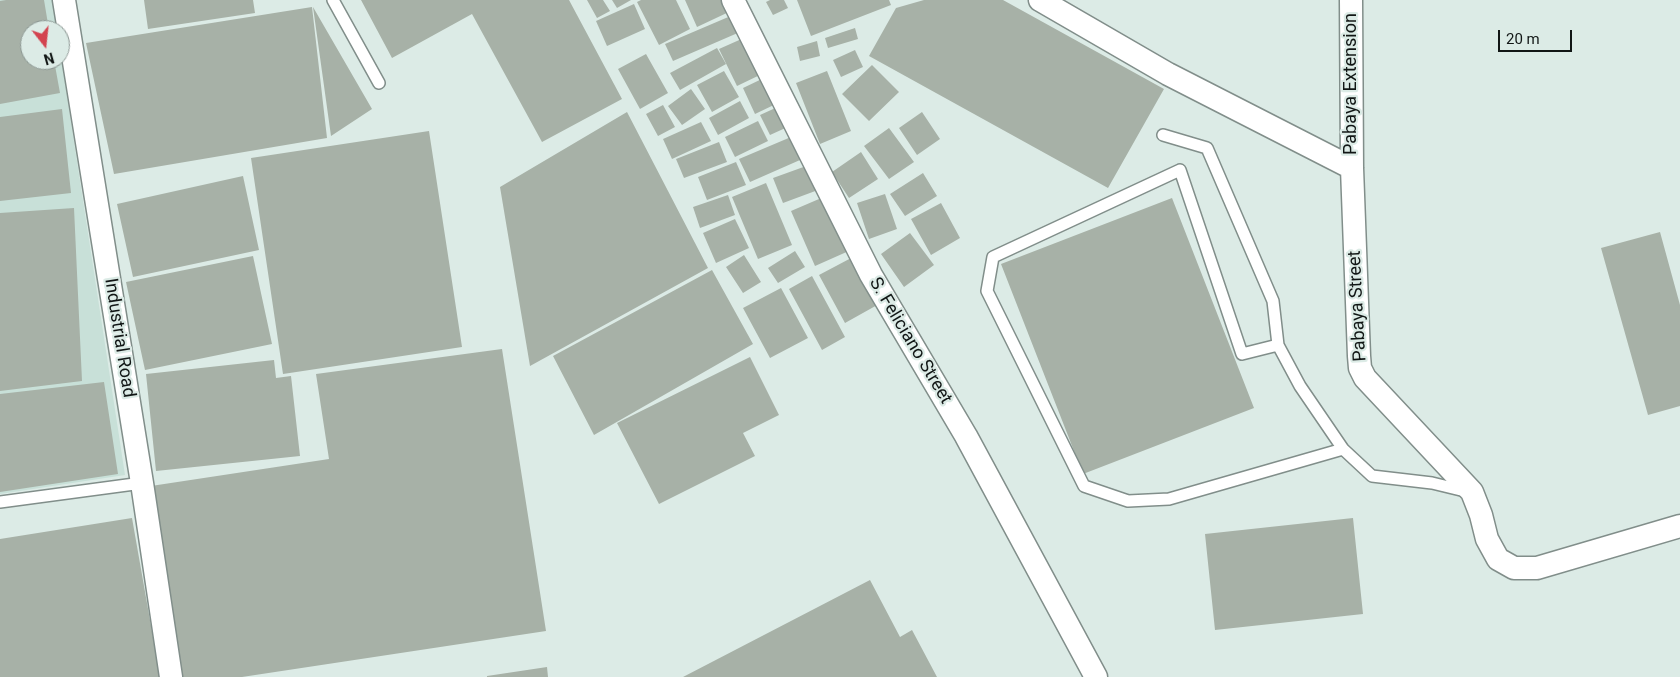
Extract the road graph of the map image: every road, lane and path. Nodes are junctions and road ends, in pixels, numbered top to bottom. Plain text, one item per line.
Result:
1 (64, 0) edge
2 (333, 0) edge
3 (733, 0) edge
4 (1040, 0) edge
5 (1351, 0) edge
6 (379, 83) dead end
7 (1163, 135) dead end
8 (1352, 168) junction
9 (1278, 345) junction
10 (1343, 449) junction
11 (142, 483) junction
12 (1472, 492) junction
13 (0, 502) edge
14 (1680, 526) edge
15 (171, 677) edge
16 (1096, 677) edge

1 - 11 street, Industrial Road
2 - 6 lane
3 - 16 street, S. Feliciano Street
4 - 8 street
5 - 8 street, Pabaya Extension
7 - 9 lane
8 - 12 street, Pabaya Street
9 - 10 lane
9 - 10 lane
10 - 12 lane
11 - 13 lane
11 - 15 street, Industrial Road
12 - 14 street, Pabaya Street

